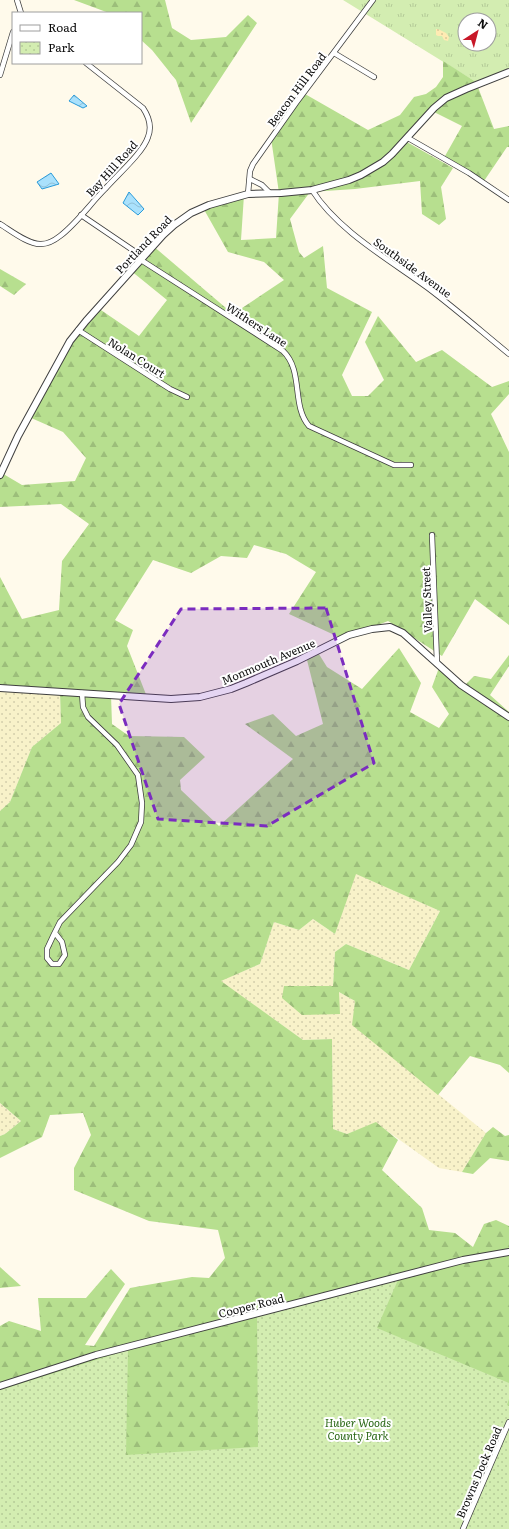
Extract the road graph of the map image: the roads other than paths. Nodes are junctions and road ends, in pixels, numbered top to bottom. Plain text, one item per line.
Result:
1 (17, 0) edge
2 (373, 0) edge
3 (21, 12) edge
4 (12, 35) edge
5 (334, 53) junction
6 (87, 64) edge
7 (509, 72) edge
8 (0, 75) edge
9 (374, 77) dead end
10 (408, 138) junction
11 (250, 179) junction
12 (312, 190) junction
13 (270, 193) junction
14 (248, 194) junction
15 (509, 200) edge
16 (81, 215) junction
17 (0, 224) edge
18 (142, 258) junction
19 (78, 330) junction
20 (509, 354) edge
21 (186, 397) dead end
22 (411, 464) dead end
23 (0, 475) edge
24 (432, 535) dead end
25 (437, 663) junction
26 (0, 688) edge
27 (82, 693) junction
28 (509, 717) edge
29 (55, 932) junction
30 (509, 1252) edge
31 (0, 1386) edge
32 (509, 1422) edge
33 (463, 1529) edge

1 - 3 street
2 - 5 street, Beacon Hill Road
4 - 8 street
5 - 9 street
5 - 11 street, Beacon Hill Road
6 - 16 street, Bay Hill Road
7 - 10 street, Portland Road
10 - 12 street, Portland Road
10 - 15 street
11 - 13 street
11 - 14 street, Beacon Hill Road
12 - 13 street, Portland Road
12 - 20 street, Southside Avenue
13 - 14 street, Portland Road
14 - 18 street, Portland Road
16 - 17 street, Bay Hill Road
16 - 18 street, Withers Lane
18 - 19 street, Portland Road
18 - 22 street, Withers Lane
19 - 21 street, Nolan Court
19 - 23 street, Portland Road
24 - 25 street, Valley Street
25 - 27 street, Monmouth Avenue
25 - 28 street, Monmouth Avenue
26 - 27 street, Monmouth Avenue
27 - 29 street
29 - 29 street
30 - 31 street, Cooper Road
32 - 33 street, Browns Dock Road

